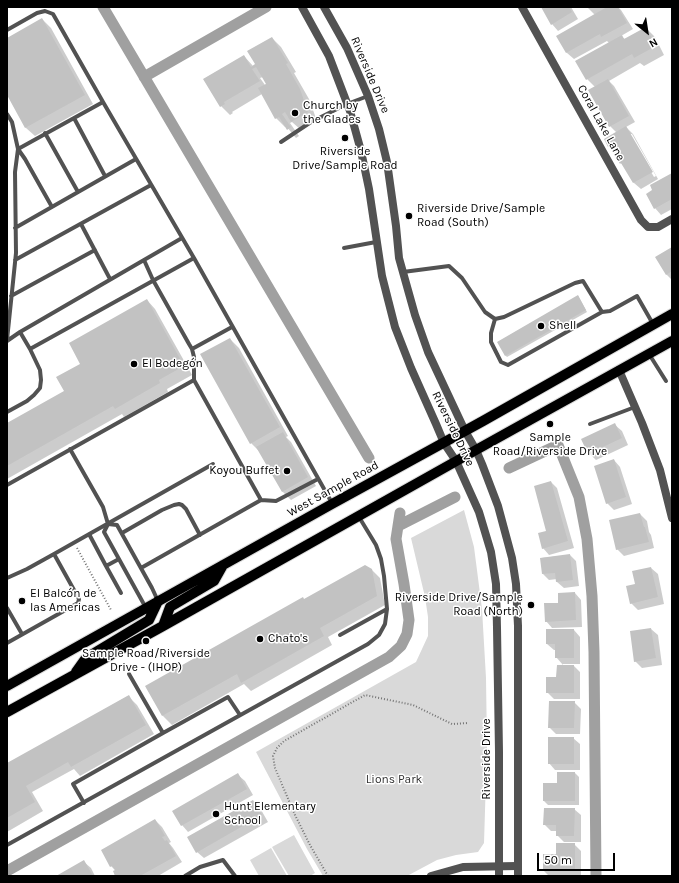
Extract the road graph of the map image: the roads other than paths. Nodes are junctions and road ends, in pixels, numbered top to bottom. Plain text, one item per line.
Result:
1 (302, 7) edge
2 (324, 7) edge
3 (522, 7) edge
4 (7, 30) edge
5 (368, 96) junction
6 (103, 102) junction
7 (347, 104) junction
8 (7, 114) edge
9 (74, 118) junction
10 (45, 133) junction
11 (281, 142) dead end
12 (18, 149) junction
13 (136, 159) junction
14 (105, 176) junction
15 (151, 185) junction
16 (78, 192) junction
17 (52, 207) junction
18 (672, 219) edge
19 (81, 224) junction
20 (16, 228) junction
21 (182, 238) junction
22 (376, 242) junction
23 (344, 248) dead end
24 (95, 250) junction
25 (194, 258) junction
26 (15, 260) junction
27 (144, 260) junction
28 (403, 272) junction
29 (110, 279) junction
30 (153, 280) junction
31 (11, 296) junction
32 (602, 312) junction
33 (672, 314) edge
34 (496, 319) junction
35 (654, 325) junction
36 (232, 327) junction
37 (20, 332) junction
38 (7, 340) edge
39 (672, 341) edge
40 (30, 349) junction
41 (192, 349) junction
42 (648, 354) junction
43 (619, 370) junction
44 (194, 380) junction
45 (666, 381) dead end
46 (635, 406) junction
47 (7, 412) edge
48 (590, 424) dead end
49 (465, 431) junction
50 (444, 442) junction
51 (70, 449) junction
52 (476, 450) junction
53 (456, 461) junction
54 (213, 464) dead end
55 (318, 479) junction
56 (7, 485) edge
57 (261, 500) junction
58 (332, 504) junction
59 (358, 516) junction
60 (672, 518) edge
61 (108, 524) junction
62 (89, 534) junction
63 (122, 534) junction
64 (200, 535) junction
65 (54, 554) junction
66 (119, 558) junction
67 (223, 565) junction
68 (106, 566) junction
69 (141, 568) junction
70 (7, 578) edge
71 (121, 593) dead end
72 (158, 601) junction
73 (7, 608) edge
74 (146, 608) junction
75 (387, 609) junction
76 (163, 626) junction
77 (22, 634) junction
78 (340, 635) dead end
79 (7, 643) edge
80 (129, 674) dead end
81 (74, 675) junction
82 (7, 686) edge
83 (7, 712) edge
84 (240, 716) junction
85 (163, 733) junction
86 (84, 803) junction
87 (7, 845) edge
88 (517, 866) junction
89 (498, 867) junction
90 (185, 876) edge
91 (235, 876) edge
92 (430, 876) edge
93 (499, 876) edge
94 (518, 876) edge

1 - 7 street, Riverside Drive
2 - 5 street, Riverside Drive
3 - 18 street, Coral Lake Lane
4 - 6 lane
5 - 7 lane
5 - 28 street, Riverside Drive
6 - 9 lane
6 - 13 lane
7 - 11 lane
7 - 22 street, Riverside Drive
8 - 12 lane
9 - 10 lane
9 - 14 lane
10 - 12 lane
10 - 16 lane
12 - 17 lane
12 - 20 lane
13 - 14 lane
13 - 15 lane
14 - 16 lane
15 - 19 lane
15 - 21 lane
16 - 17 lane
17 - 20 lane
19 - 24 lane
19 - 26 lane
20 - 26 lane
21 - 25 lane
21 - 27 lane
22 - 23 lane
22 - 50 street, Riverside Drive
24 - 29 lane
24 - 31 lane
25 - 30 lane
25 - 36 lane
26 - 31 lane
27 - 29 lane
27 - 30 lane
28 - 34 lane
28 - 49 street, Riverside Drive
29 - 37 lane
30 - 40 lane
30 - 41 lane
31 - 38 lane
32 - 34 lane
32 - 34 lane
32 - 35 lane
33 - 35 main road, West Sample Road
35 - 49 main road, West Sample Road
36 - 41 lane
36 - 55 lane
37 - 38 lane
37 - 40 lane
39 - 42 main road
40 - 47 lane
41 - 44 lane
42 - 43 main road
42 - 45 lane
43 - 46 street
43 - 52 main road
44 - 51 lane
44 - 57 lane
46 - 48 lane
46 - 60 street
49 - 50 main road, West Sample Road
49 - 52 street, Riverside Drive
50 - 53 street, Riverside Drive
50 - 58 main road, West Sample Road
51 - 56 lane
51 - 61 lane
52 - 53 main road
52 - 88 street, Riverside Drive
53 - 59 main road
53 - 89 street, Riverside Drive
54 - 61 lane
55 - 57 lane
55 - 58 lane
57 - 64 lane
58 - 67 main road, West Sample Road
59 - 75 lane
59 - 76 main road
61 - 62 lane
61 - 63 lane
61 - 66 lane
62 - 65 lane
62 - 68 lane
63 - 64 lane
63 - 69 lane
64 - 69 lane
65 - 70 lane
65 - 77 lane
66 - 68 lane
66 - 74 lane
67 - 72 main road, West Sample Road
67 - 76 main road
68 - 71 lane
69 - 72 lane
72 - 74 main road, West Sample Road
72 - 81 main road
73 - 77 lane
74 - 82 main road, West Sample Road
75 - 78 lane
75 - 84 lane
76 - 81 main road
77 - 79 lane
80 - 85 lane
81 - 83 main road
84 - 85 lane
84 - 86 lane
85 - 86 lane
86 - 87 lane
88 - 89 street
88 - 94 street, Riverside Drive
89 - 92 street
89 - 93 street, Riverside Drive
90 - 91 lane

